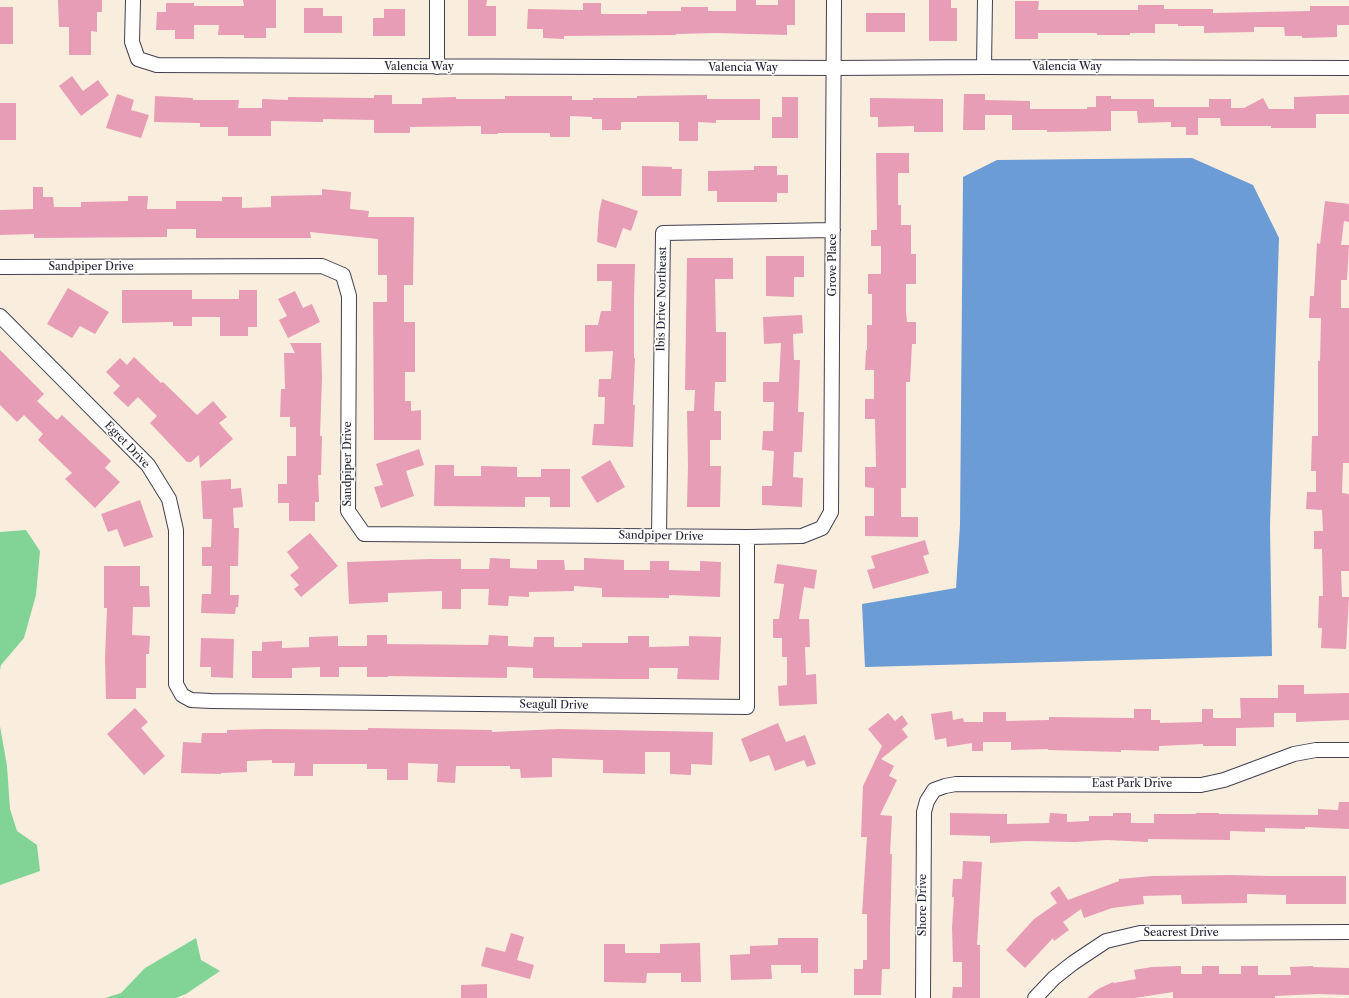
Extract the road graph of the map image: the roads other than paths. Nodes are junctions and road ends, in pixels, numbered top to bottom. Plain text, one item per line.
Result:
1 (133, 0) edge
2 (437, 0) edge
3 (834, 0) edge
4 (985, 0) edge
5 (437, 67) junction
6 (984, 67) junction
7 (834, 68) junction
8 (1349, 68) edge
9 (833, 230) junction
10 (0, 267) edge
11 (0, 316) edge
12 (822, 528) joint
13 (659, 535) junction
14 (747, 537) junction
15 (191, 700) joint
16 (1349, 750) edge
17 (924, 812) joint
18 (1349, 932) edge
19 (923, 998) edge
20 (1035, 998) edge

1 - 5 street, Valencia Way
2 - 5 street
3 - 7 street, Grove Place
4 - 6 street
5 - 7 street, Valencia Way
6 - 7 street, Valencia Way
6 - 8 street, Valencia Way
7 - 9 street, Grove Place
9 - 12 street, Grove Place
9 - 13 street, Ibis Drive Northeast
10 - 13 street, Sandpiper Drive
11 - 15 street, Egret Drive
12 - 14 street, Sandpiper Drive
13 - 14 street, Sandpiper Drive
14 - 15 street, Seagull Drive
16 - 17 street, East Park Drive
17 - 19 street, Shore Drive
18 - 20 street, Seacrest Drive

